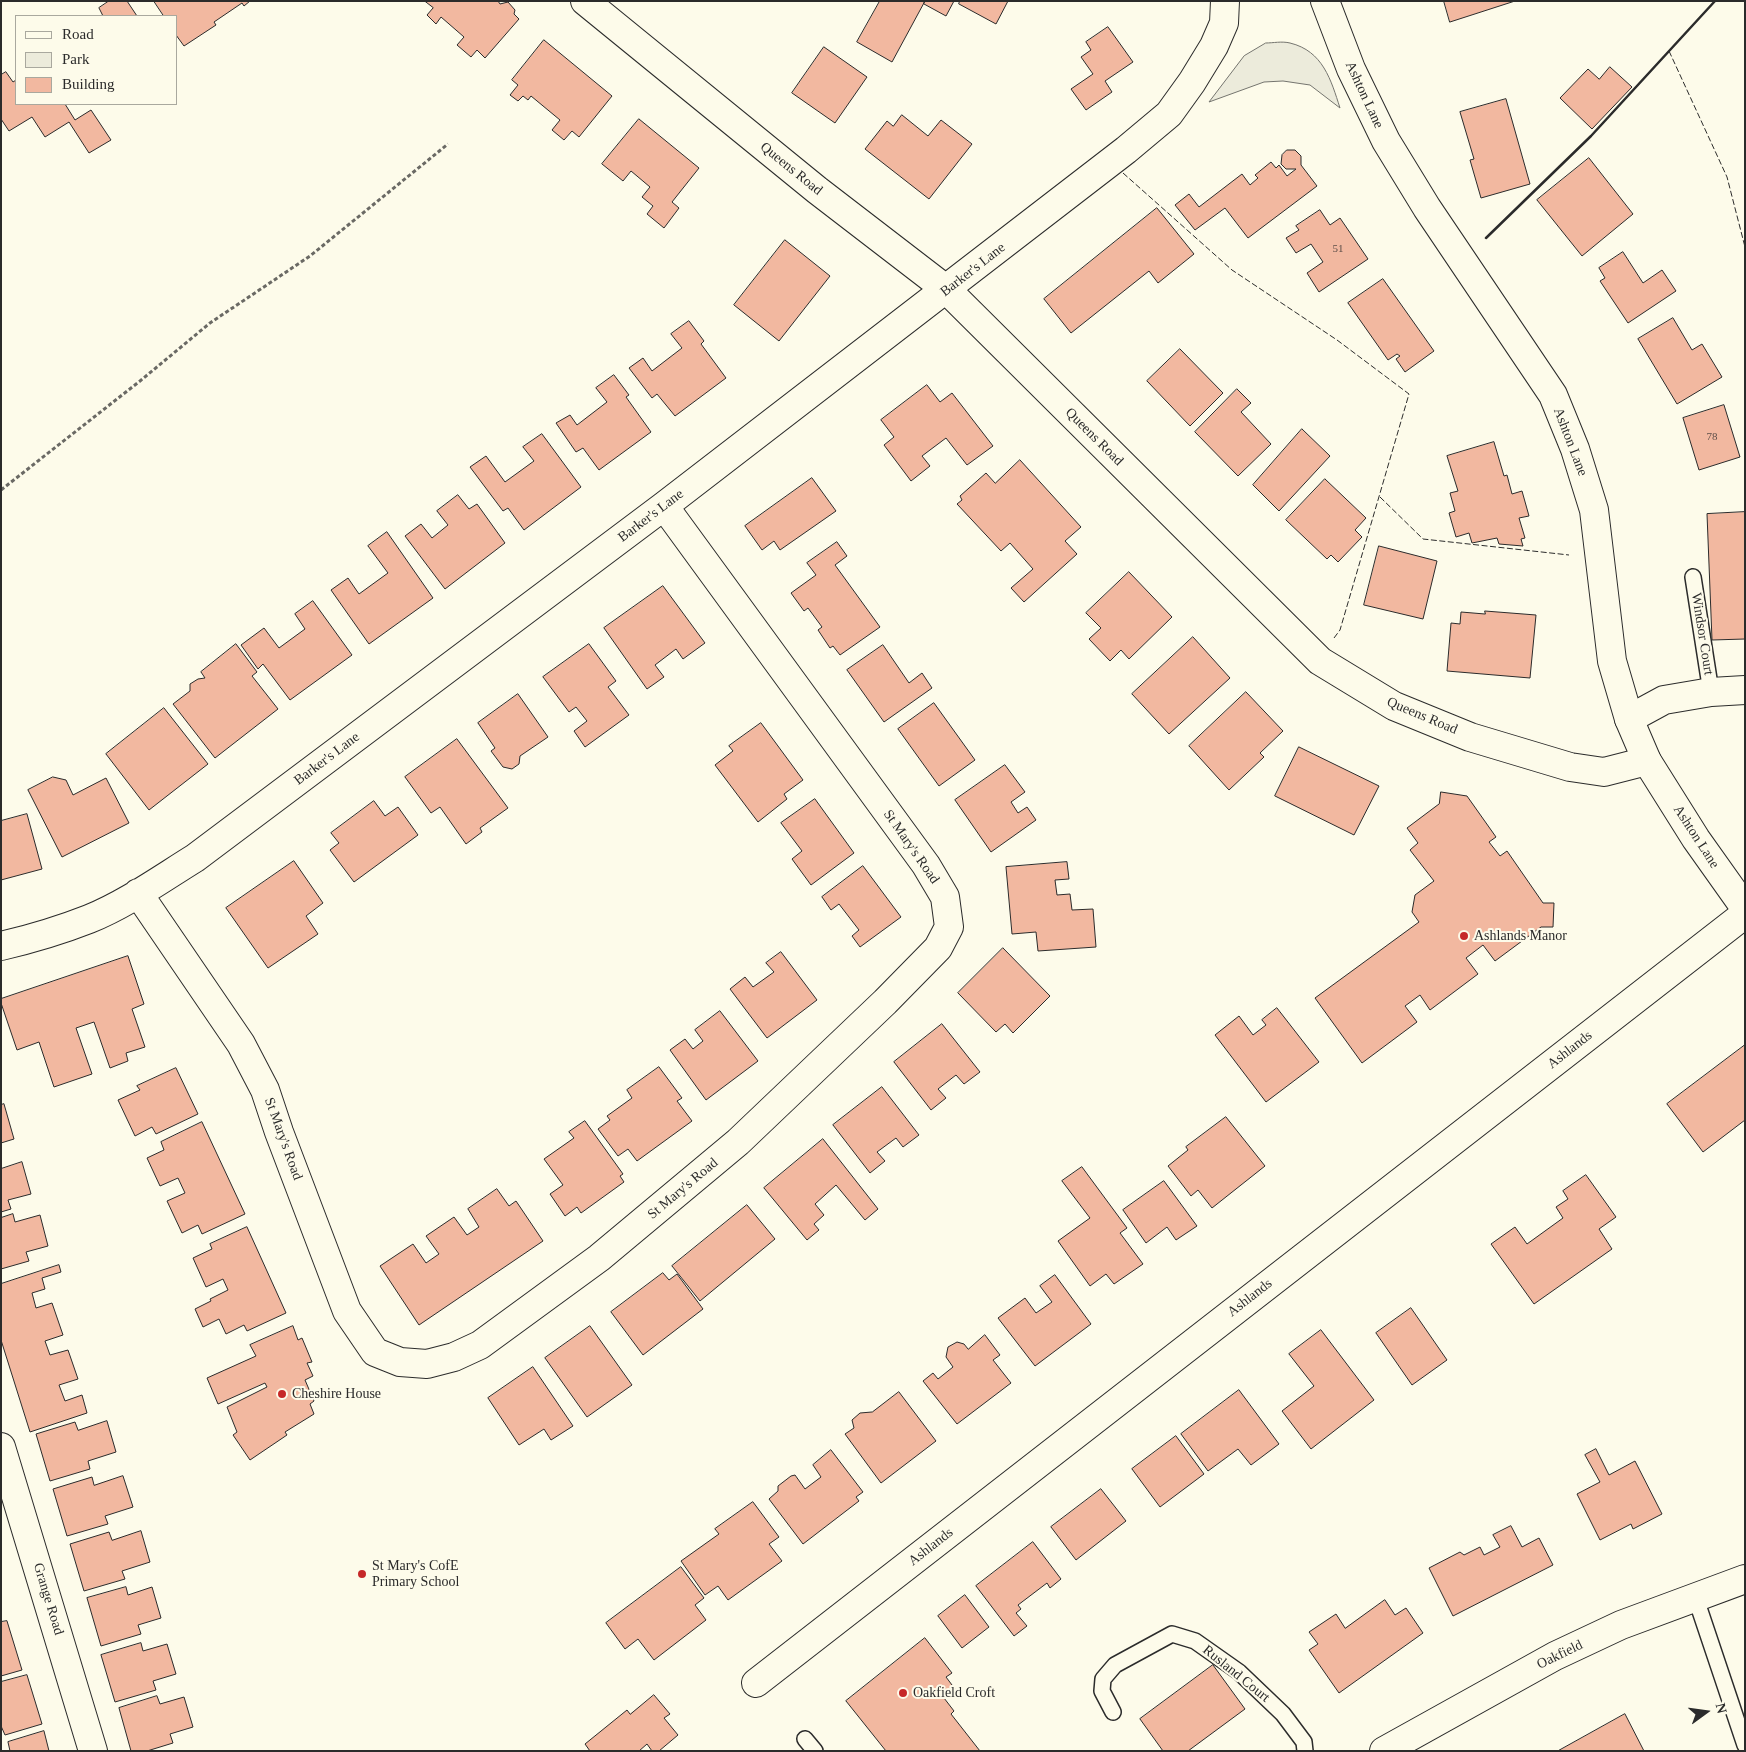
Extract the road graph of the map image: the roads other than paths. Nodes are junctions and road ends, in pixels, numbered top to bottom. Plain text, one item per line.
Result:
1 (585, 1) edge
2 (1225, 1) edge
3 (1325, 1) edge
4 (947, 290) junction
5 (664, 506) junction
6 (1693, 577) dead end
7 (1745, 690) edge
8 (1711, 692) junction
9 (1629, 720) junction
10 (1647, 761) junction
11 (138, 893) junction
12 (1745, 908) edge
13 (1745, 914) edge
14 (1, 946) edge
15 (1, 1447) edge
16 (1745, 1579) edge
17 (1695, 1596) junction
18 (756, 1683) dead end
19 (1112, 1712) dead end
20 (1745, 1745) edge
21 (93, 1751) edge
22 (1305, 1751) edge
23 (1384, 1751) edge

1 - 4 street, Queens Road
2 - 4 street, Barker's Lane
3 - 9 street, Ashton Lane
4 - 5 street, Barker's Lane
4 - 10 street, Queens Road
5 - 11 street, Barker's Lane
5 - 11 street, St Mary's Road
6 - 8 lane, Windsor Court
7 - 8 street
8 - 9 street
9 - 10 street, Ashton Lane
10 - 12 street, Ashton Lane
11 - 14 street, Barker's Lane
13 - 18 street, Ashlands
15 - 21 street, Grange Road
16 - 17 street, Oakfield
17 - 20 lane
17 - 23 street, Oakfield
19 - 22 lane, Rusland Court

